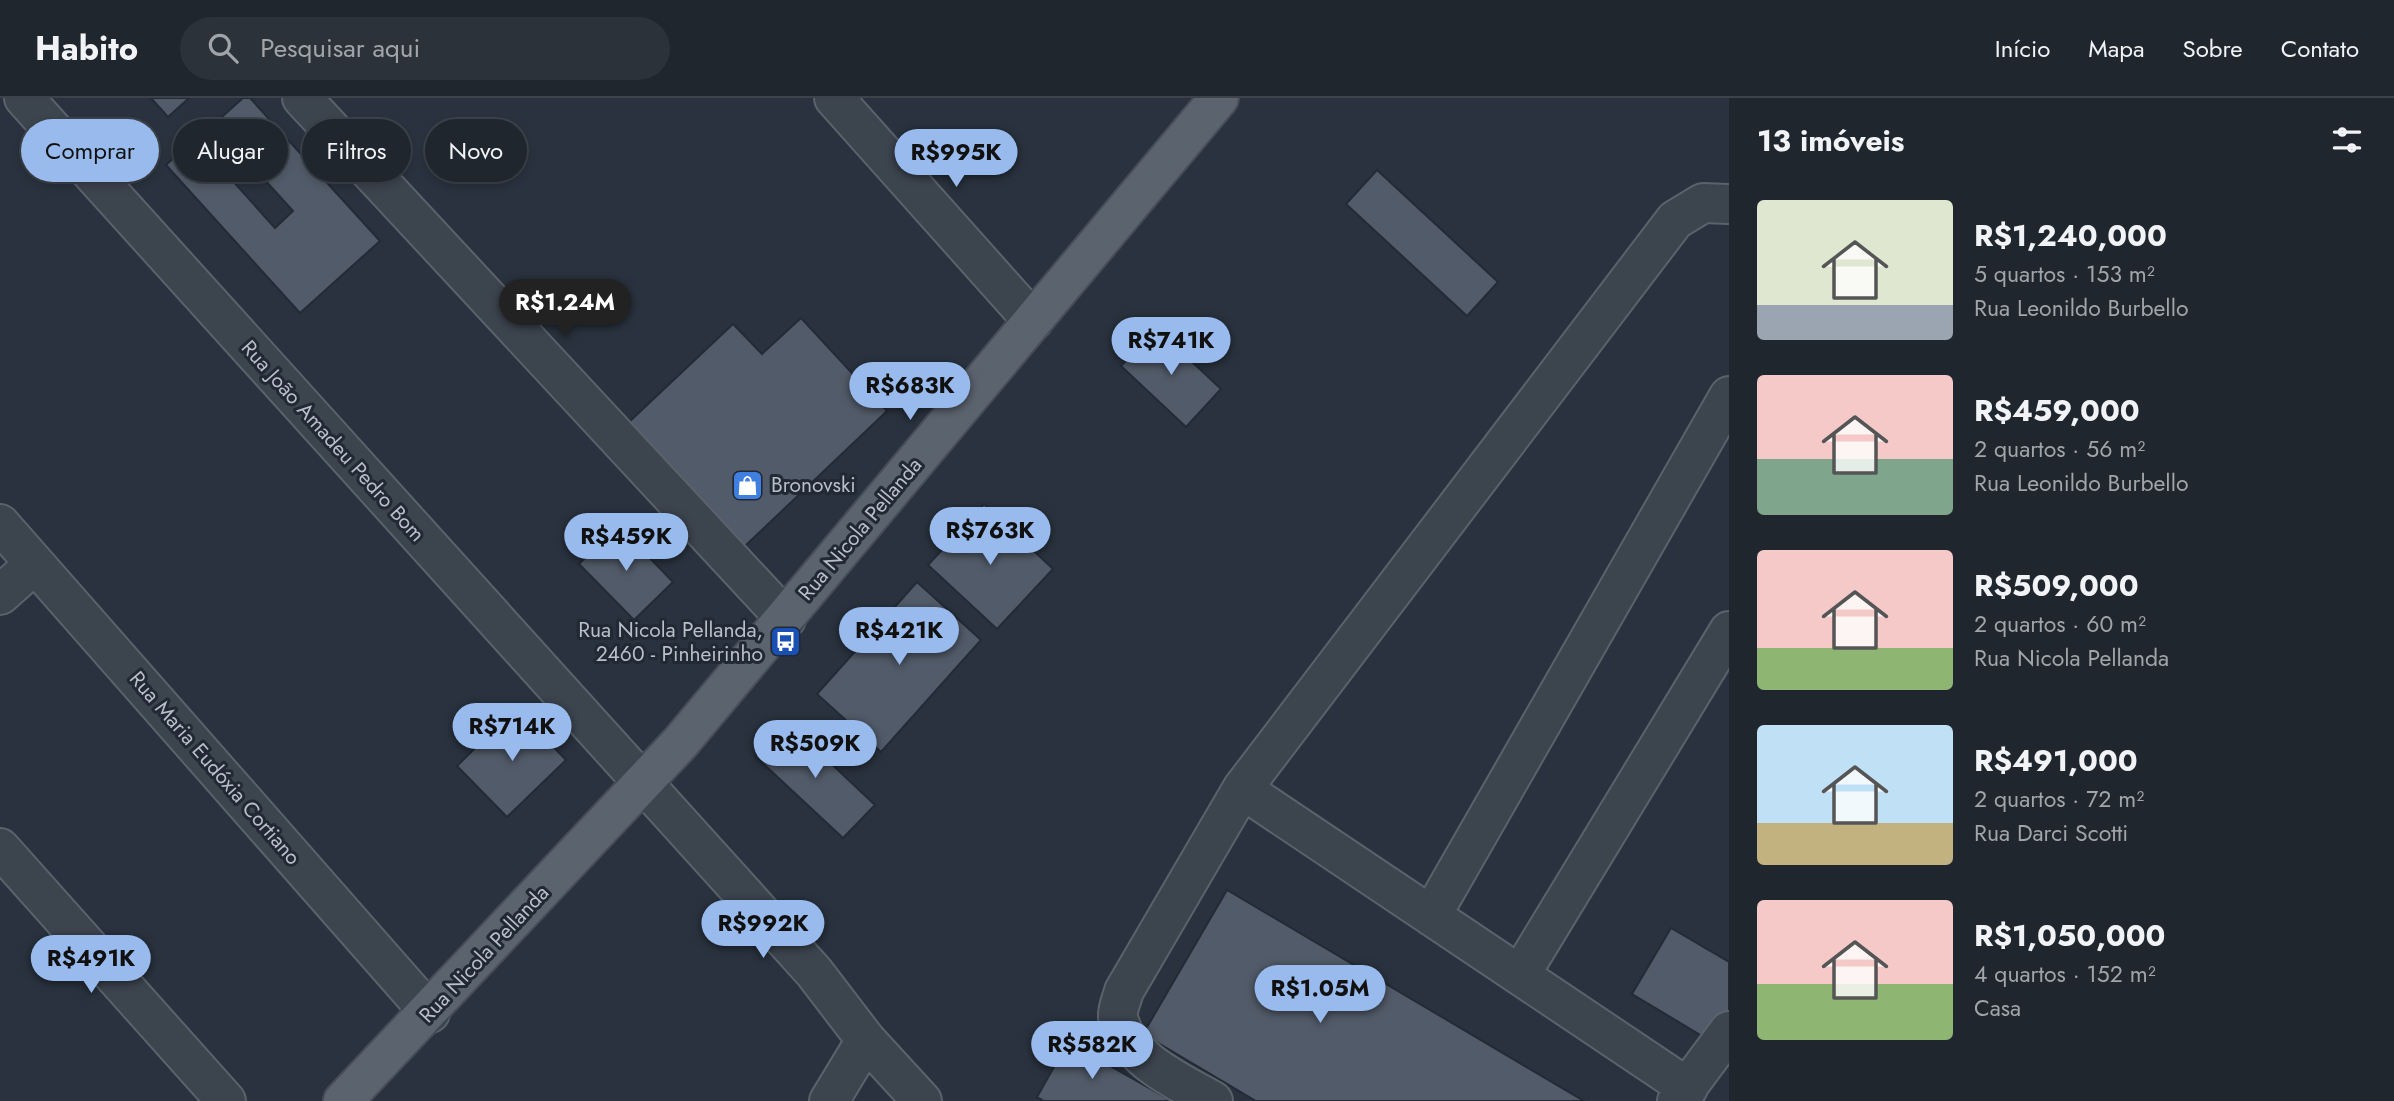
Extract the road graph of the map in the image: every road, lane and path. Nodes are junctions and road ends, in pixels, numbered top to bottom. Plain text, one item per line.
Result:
1 (24, 98) edge
2 (302, 98) edge
3 (834, 98) edge
4 (1219, 98) edge
5 (1729, 204) edge
6 (1033, 321) junction
7 (1729, 396) edge
8 (0, 524) edge
9 (35, 564) junction
10 (0, 595) edge
11 (786, 619) junction
12 (1729, 631) edge
13 (643, 784) junction
14 (1242, 789) junction
15 (0, 848) edge
16 (1431, 916) junction
17 (1520, 975) junction
18 (430, 1013) junction
19 (1729, 1031) edge
20 (866, 1040) junction
21 (1683, 1095) edge
22 (226, 1101) edge
23 (343, 1101) edge
24 (829, 1101) edge
25 (922, 1101) edge
26 (1213, 1101) edge

1 - 13 street, Rua João Amadeu Pedro Bom
2 - 11 street
3 - 6 street
4 - 6 main road, Rua Nicola Pellanda
5 - 14 street
6 - 11 main road, Rua Nicola Pellanda
7 - 16 street
8 - 9 street, Rua Maria Eudóxia Cortiano
9 - 10 street
9 - 18 street, Rua Maria Eudóxia Cortiano
11 - 13 main road, Rua Nicola Pellanda
12 - 17 street
13 - 18 main road, Rua Nicola Pellanda
13 - 20 street, Rua João Amadeu Pedro Bom
14 - 16 street
14 - 26 street
15 - 22 street
16 - 17 street
17 - 21 street
18 - 23 main road, Rua Nicola Pellanda
19 - 21 street
20 - 24 street
20 - 25 street, Rua João Amadeu Pedro Bom

